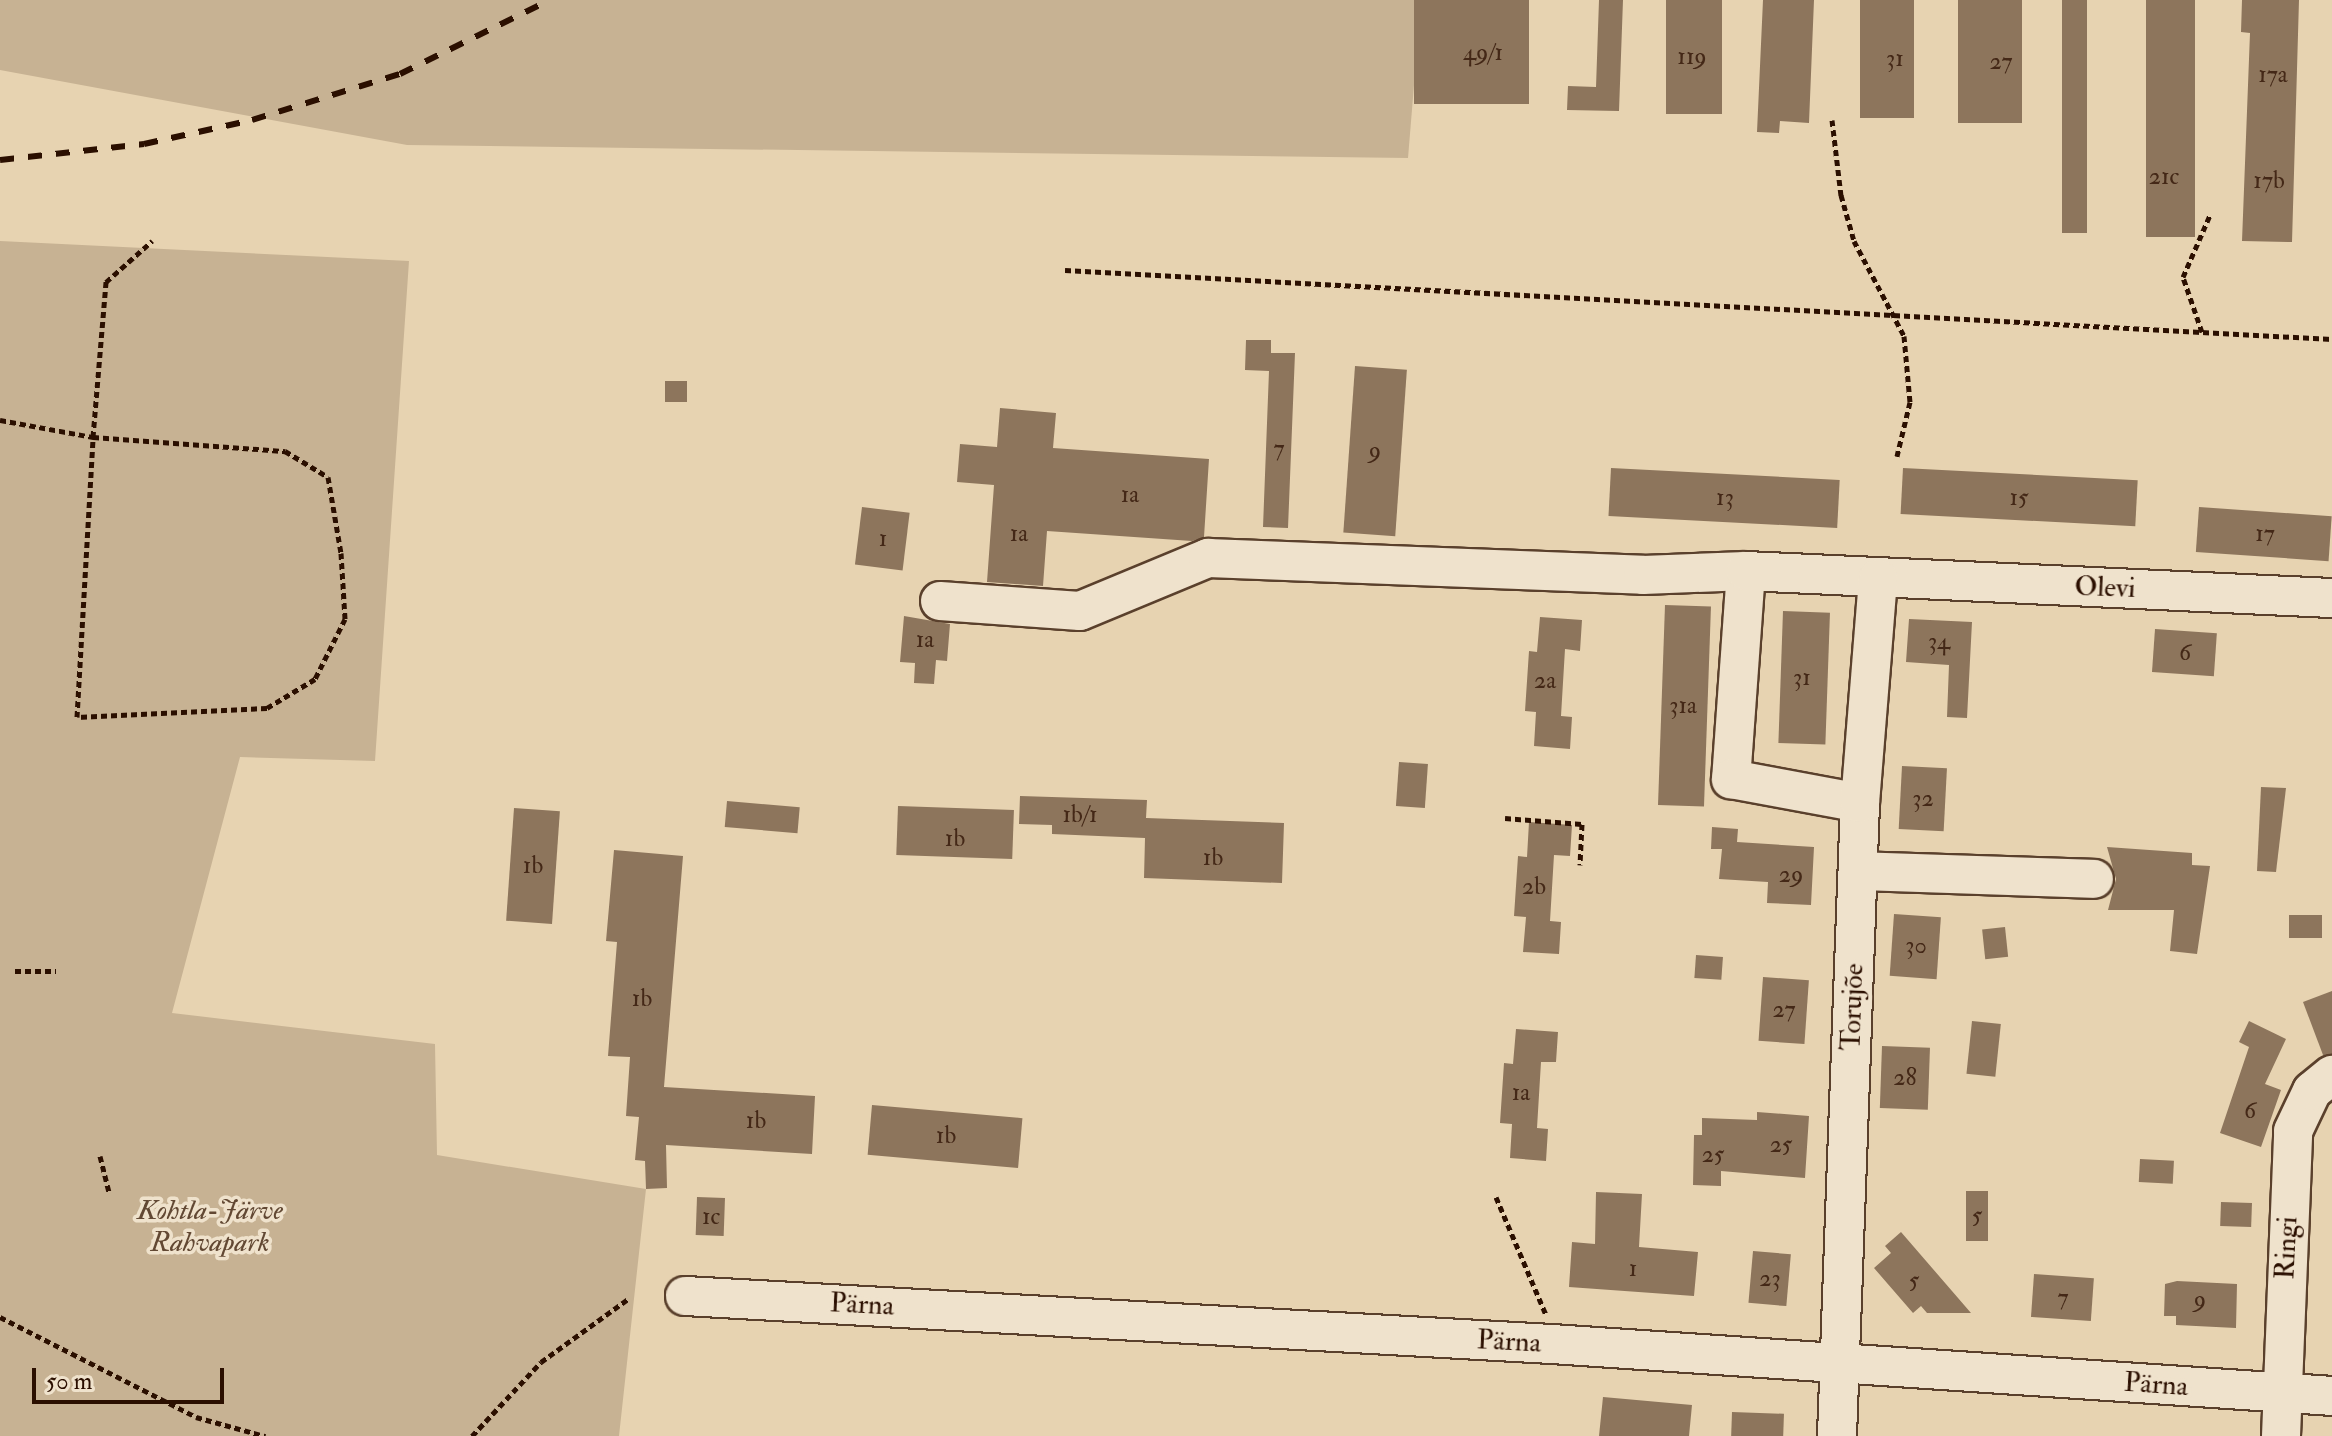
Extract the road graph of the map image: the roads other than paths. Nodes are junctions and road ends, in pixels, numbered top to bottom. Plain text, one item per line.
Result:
1 (1746, 571) junction
2 (1878, 579) junction
3 (2332, 598) edge
4 (940, 601) dead end
5 (1860, 803) junction
6 (1858, 871) junction
7 (2094, 879) dead end
8 (2332, 1075) edge
9 (685, 1296) dead end
10 (1839, 1364) junction
11 (2282, 1393) junction
12 (2332, 1396) edge
13 (1837, 1436) edge
14 (2281, 1436) edge

1 - 2 street, Olevi
1 - 4 street, Olevi
1 - 5 street
2 - 3 street, Olevi
2 - 5 street, Torujõe
5 - 6 street, Torujõe
6 - 7 street
6 - 10 street, Torujõe
8 - 11 street, Ringi
9 - 10 street, Pärna
10 - 11 street, Pärna
10 - 13 street, Torujõe
11 - 12 street, Pärna
11 - 14 street, Ringi

